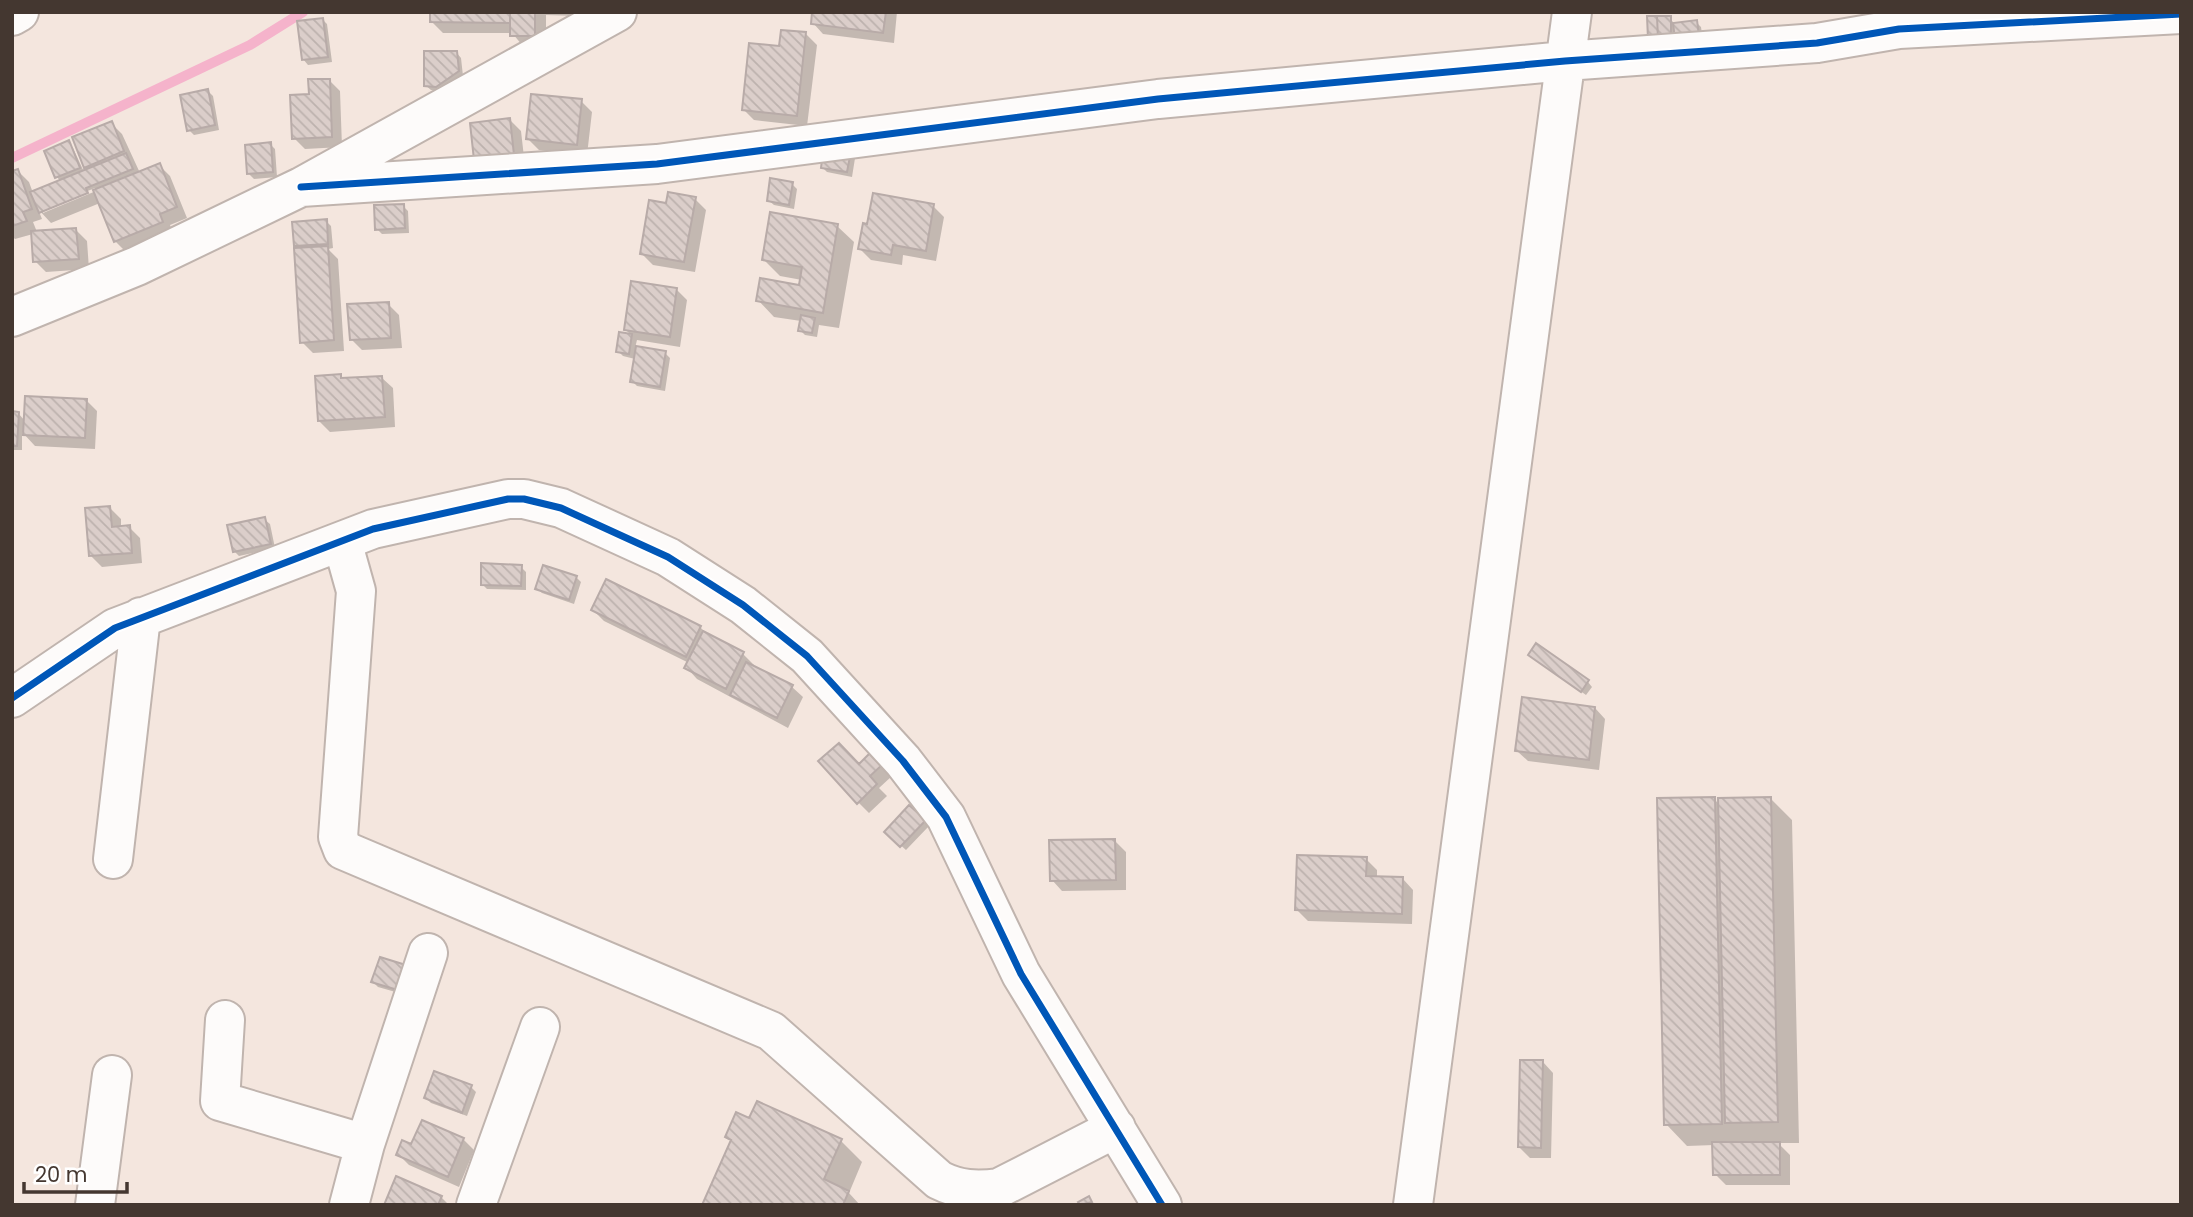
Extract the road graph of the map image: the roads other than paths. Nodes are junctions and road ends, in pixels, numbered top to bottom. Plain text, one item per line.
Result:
1 (19, 12) edge
2 (617, 12) edge
3 (1572, 12) edge
4 (2181, 14) edge
5 (12, 16) edge
6 (1565, 61) junction
7 (301, 187) junction
8 (12, 317) edge
9 (342, 541) junction
10 (141, 617) junction
11 (12, 698) edge
12 (113, 859) dead end
13 (428, 953) dead end
14 (225, 1020) dead end
15 (540, 1027) dead end
16 (112, 1075) dead end
17 (1116, 1128) junction
18 (365, 1144) junction
19 (95, 1205) edge
20 (349, 1205) edge
21 (476, 1205) edge
22 (1162, 1205) edge
23 (1413, 1205) edge

1 - 5 street
2 - 7 street
3 - 6 street
4 - 6 street
6 - 7 street
6 - 23 street
7 - 8 street
9 - 10 street
9 - 17 street
9 - 17 street
10 - 11 street
10 - 12 street
13 - 18 street
14 - 18 street
15 - 21 street
16 - 19 street
17 - 22 street
18 - 20 street

